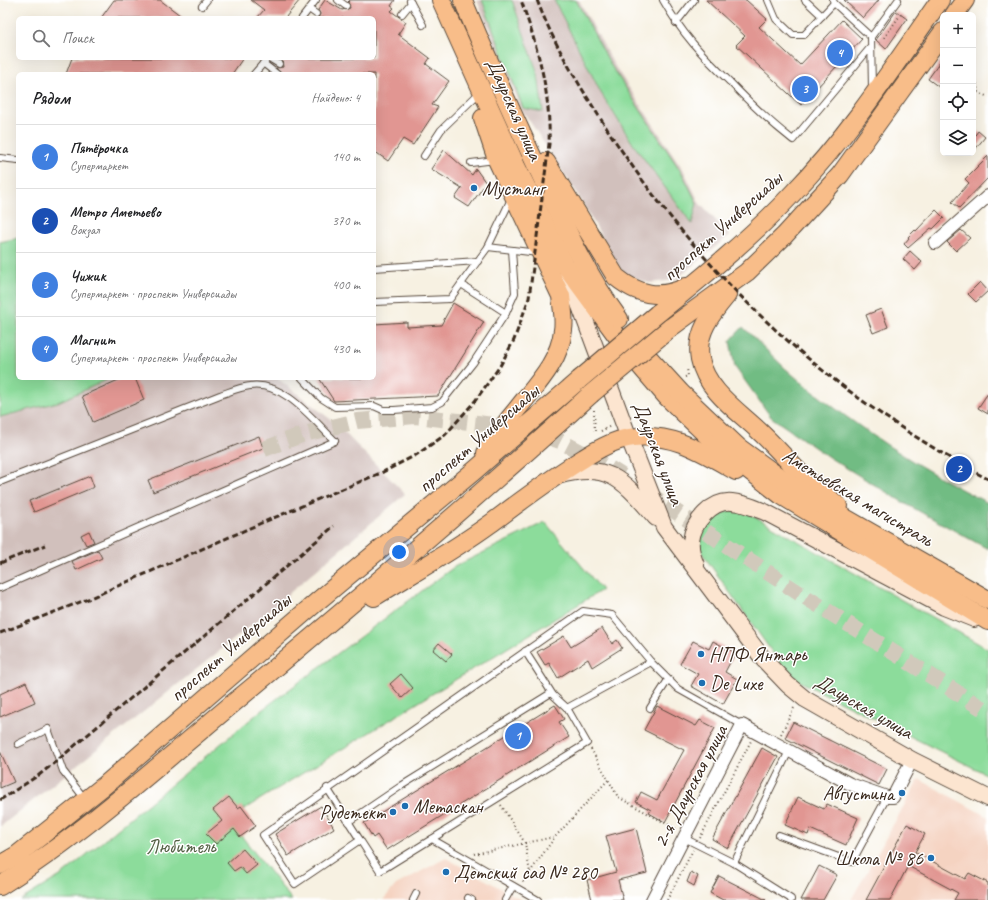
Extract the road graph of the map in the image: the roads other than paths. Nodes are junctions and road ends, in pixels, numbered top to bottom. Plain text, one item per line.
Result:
1 (207, 0) edge
2 (338, 0) edge
3 (441, 0) edge
4 (463, 0) edge
5 (663, 0) edge
6 (694, 0) edge
7 (768, 0) edge
8 (805, 0) edge
9 (898, 0) edge
10 (940, 0) edge
11 (965, 0) edge
12 (411, 1) edge
13 (834, 2) edge
14 (313, 4) edge
15 (202, 6) dead end
16 (346, 6) dead end
17 (318, 11) dead end
18 (956, 12) edge
19 (402, 14) dead end
20 (304, 16) edge
21 (822, 16) junction
22 (676, 23) junction
23 (423, 25) dead end
24 (940, 36) edge
25 (871, 37) junction
26 (870, 49) junction
27 (267, 60) edge
28 (478, 60) junction
29 (279, 64) dead end
30 (256, 72) edge
31 (276, 72) edge
32 (476, 96) junction
33 (872, 96) junction
34 (424, 156) dead end
35 (0, 158) edge
36 (16, 160) edge
37 (471, 163) dead end
38 (507, 163) junction
39 (513, 195) junction
40 (988, 196) edge
41 (935, 243) dead end
42 (488, 247) junction
43 (512, 250) junction
44 (539, 253) junction
45 (478, 261) junction
46 (565, 265) junction
47 (376, 268) edge
48 (747, 272) junction
49 (696, 282) junction
50 (461, 284) junction
51 (376, 302) edge
52 (506, 313) junction
53 (304, 380) edge
54 (629, 438) junction
55 (474, 471) junction
56 (548, 479) junction
57 (0, 482) edge
58 (781, 495) junction
59 (664, 527) junction
60 (858, 527) junction
61 (701, 578) junction
62 (0, 588) edge
63 (988, 600) edge
64 (988, 621) edge
65 (988, 624) edge
66 (325, 626) junction
67 (525, 651) junction
68 (651, 662) junction
69 (668, 680) junction
70 (551, 693) junction
71 (567, 708) junction
72 (650, 708) dead end
73 (742, 725) junction
74 (18, 744) dead end
75 (789, 751) junction
76 (912, 760) junction
77 (326, 788) junction
78 (887, 797) junction
79 (988, 798) edge
80 (86, 800) junction
81 (348, 822) junction
82 (779, 835) dead end
83 (685, 836) junction
84 (432, 839) junction
85 (360, 840) junction
86 (734, 863) junction
87 (0, 866) edge
88 (0, 886) edge
89 (516, 887) junction
90 (656, 898) edge
91 (505, 900) edge
92 (538, 900) edge
93 (791, 900) edge

1 - 15 lane
2 - 16 lane
3 - 28 main road, Даурская улица
4 - 28 main road, Даурская улица
5 - 22 lane
6 - 22 lane
7 - 21 lane
8 - 21 lane
9 - 25 lane
10 - 33 main road, проспект Универсиады
11 - 18 main road
12 - 19 lane
12 - 23 lane
13 - 21 lane
13 - 25 lane
14 - 17 lane
14 - 20 lane
22 - 26 lane
24 - 48 main road
25 - 26 lane
26 - 33 lane
27 - 29 lane
27 - 30 lane
27 - 31 lane
28 - 32 main road
28 - 38 main road, Даурская улица
28 - 49 main road
28 - 60 main road, Аметьевская магистраль
32 - 34 lane
32 - 38 main road
33 - 49 main road, проспект Универсиады
35 - 36 lane
37 - 38 lane
38 - 39 main road
38 - 46 main road, Даурская улица
39 - 42 lane
39 - 44 main road
40 - 41 street
42 - 43 lane
42 - 45 lane
43 - 44 lane
43 - 52 lane
44 - 55 main road
45 - 47 lane
45 - 50 lane
46 - 54 street, Даурская улица
46 - 58 main road, Аметьевская магистраль
48 - 60 main road
48 - 66 main road, bridge
49 - 55 main road, проспект Универсиады, bridge
50 - 51 lane
50 - 52 lane
52 - 53 lane
54 - 56 main road
54 - 58 main road
54 - 59 street, Даурская улица
55 - 80 main road, проспект Универсиады
56 - 59 street
56 - 66 main road
57 - 62 lane
58 - 64 main road, Аметьевская магистраль
59 - 61 street, Даурская улица
60 - 63 main road, Аметьевская магистраль
61 - 65 street
61 - 76 street, Даурская улица
66 - 88 main road
67 - 68 lane
67 - 70 lane
67 - 77 lane
68 - 69 lane
68 - 71 lane
69 - 72 lane
69 - 73 lane
70 - 71 lane
70 - 81 lane
71 - 84 lane
73 - 75 street, 2-я Даурская улица
73 - 83 street, 2-я Даурская улица
74 - 80 lane
75 - 78 street, 2-я Даурская улица
75 - 86 lane
76 - 78 street
76 - 79 street, Даурская улица
77 - 81 lane
77 - 85 lane
78 - 82 lane
80 - 87 main road, проспект Универсиады
81 - 85 lane
83 - 86 lane
83 - 90 street, 2-я Даурская улица
84 - 85 lane
84 - 89 lane
86 - 93 lane
89 - 91 lane
89 - 92 lane

